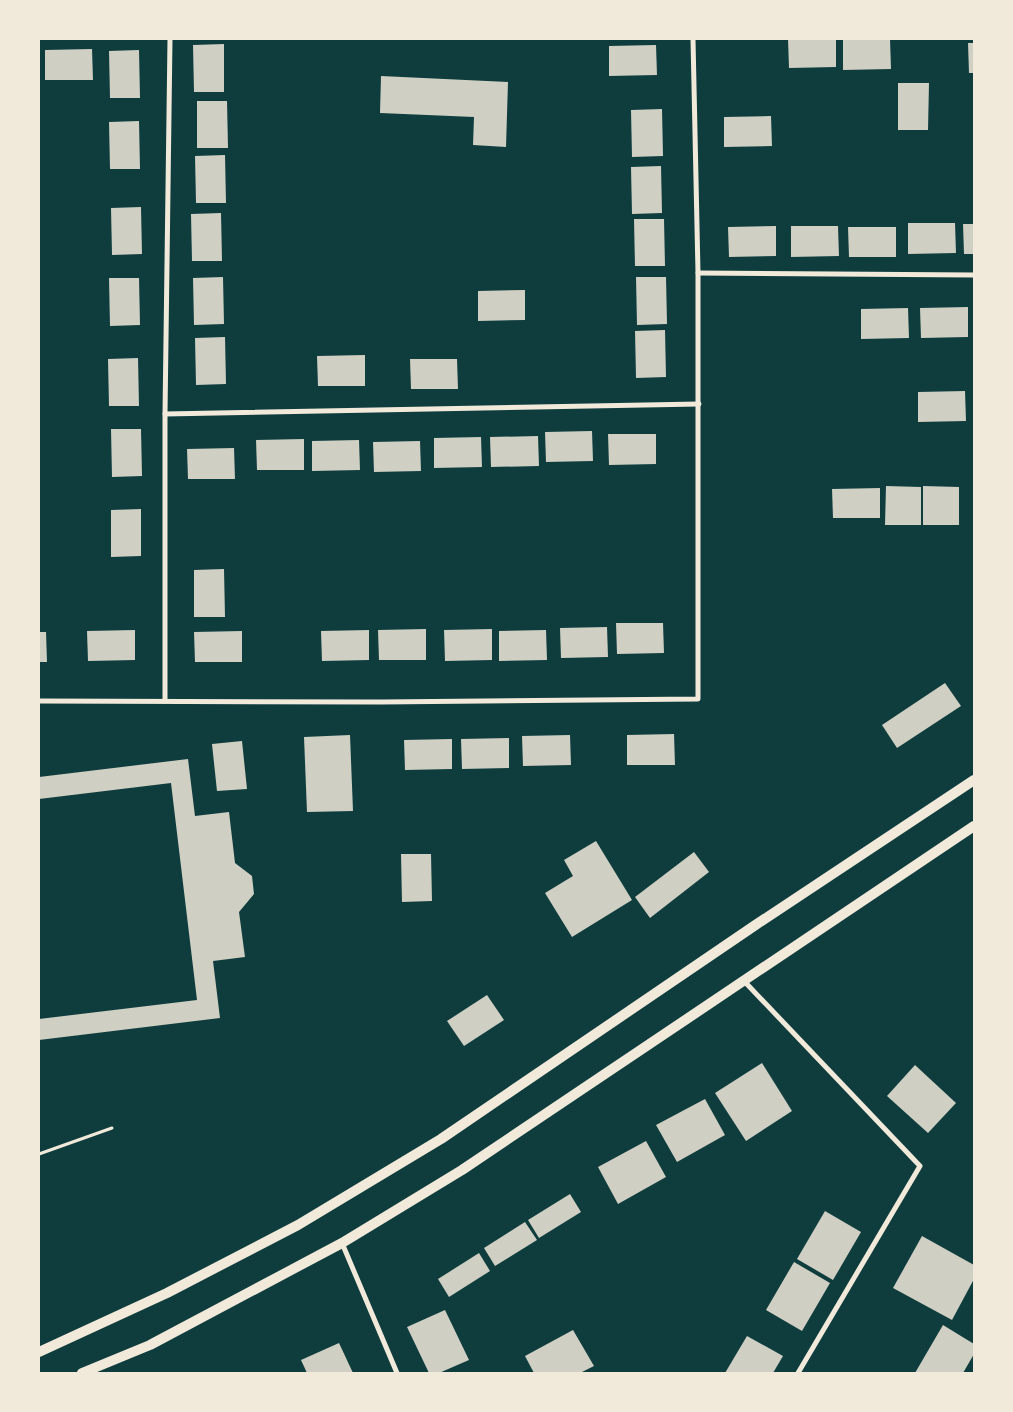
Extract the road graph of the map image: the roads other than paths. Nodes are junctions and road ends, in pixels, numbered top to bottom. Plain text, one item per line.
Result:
1 (170, 39) edge
2 (693, 39) edge
3 (698, 273) junction
4 (974, 275) edge
5 (699, 404) junction
6 (165, 414) junction
7 (165, 700) junction
8 (39, 701) edge
9 (974, 780) edge
10 (974, 826) edge
11 (744, 981) junction
12 (342, 1243) junction
13 (39, 1352) edge
14 (82, 1373) edge
15 (397, 1373) edge
16 (798, 1373) edge

1 - 6 street
2 - 3 street
3 - 4 street
3 - 5 street
5 - 6 street
5 - 7 street
6 - 7 street
7 - 8 street
9 - 13 main road
10 - 11 main road
11 - 12 main road
11 - 16 street
12 - 14 main road
12 - 15 street

